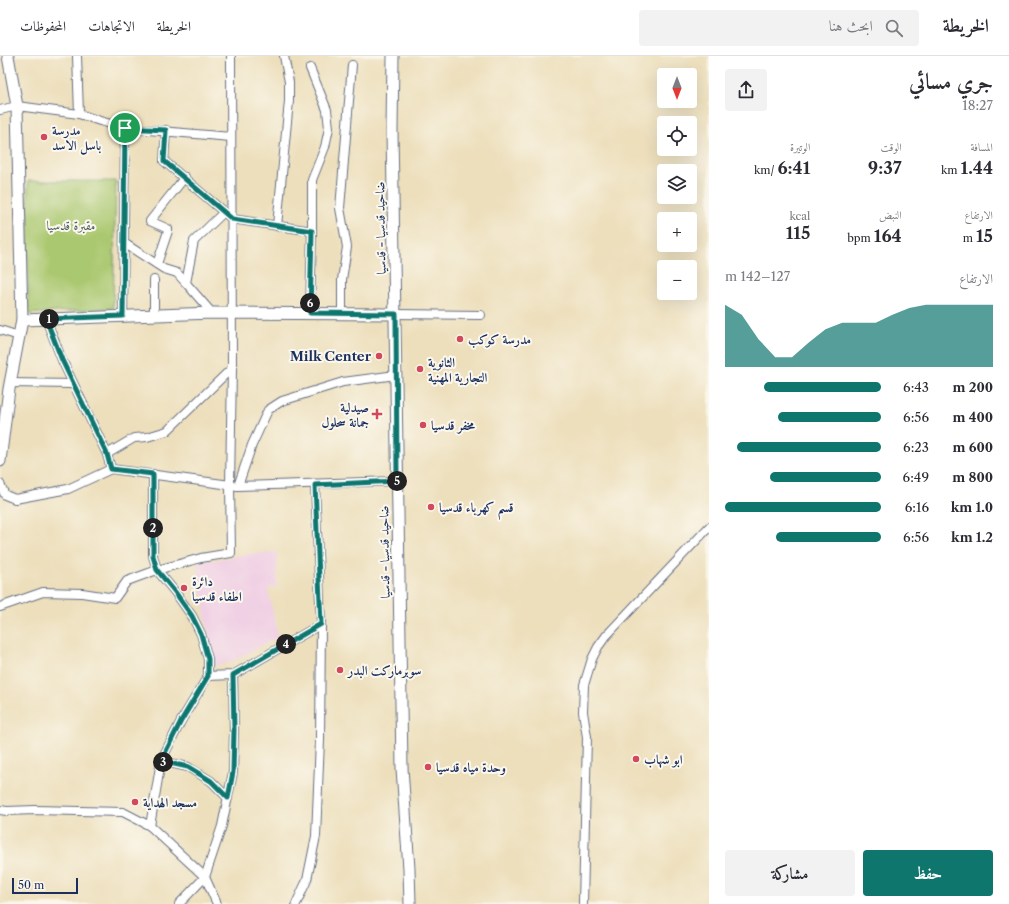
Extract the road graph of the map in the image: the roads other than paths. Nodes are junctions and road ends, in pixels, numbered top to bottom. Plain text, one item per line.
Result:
1 (8, 56) edge
2 (77, 56) edge
3 (231, 56) edge
4 (284, 56) edge
5 (393, 56) edge
6 (352, 65) dead end
7 (310, 68) dead end
8 (17, 106) junction
9 (0, 110) edge
10 (80, 114) junction
11 (125, 128) junction
12 (166, 130) junction
13 (231, 137) junction
14 (185, 177) junction
15 (224, 212) junction
16 (232, 219) junction
17 (277, 226) junction
18 (312, 231) junction
19 (124, 243) junction
20 (157, 264) junction
21 (154, 280) dead end
22 (186, 283) junction
23 (212, 313) junction
24 (231, 313) junction
25 (310, 313) junction
26 (342, 314) junction
27 (396, 314) junction
28 (154, 315) junction
29 (481, 315) dead end
30 (123, 316) junction
31 (46, 319) junction
32 (22, 320) junction
33 (0, 330) edge
34 (19, 336) junction
35 (232, 368) junction
36 (396, 375) junction
37 (10, 383) junction
38 (73, 384) junction
39 (107, 454) junction
40 (0, 461) edge
41 (111, 469) junction
42 (153, 474) junction
43 (397, 481) junction
44 (0, 484) edge
45 (230, 485) junction
46 (315, 485) junction
47 (238, 486) junction
48 (709, 527) edge
49 (157, 570) junction
50 (0, 607) edge
51 (321, 624) junction
52 (233, 675) junction
53 (208, 676) junction
54 (161, 761) junction
55 (228, 798) junction
56 (0, 810) edge
57 (150, 826) junction
58 (205, 877) junction
59 (179, 904) edge
60 (217, 904) edge
61 (296, 904) edge
62 (410, 904) edge
63 (583, 904) edge

1 - 8 main road
2 - 10 street
3 - 13 street
4 - 17 street
5 - 27 main road, ضاحيد قدسيا - قدسيا
6 - 26 street
7 - 18 street
8 - 9 street
8 - 10 street
8 - 32 main road
10 - 11 street
11 - 12 street
11 - 19 street
12 - 13 street
12 - 14 street
13 - 16 street
14 - 15 street
14 - 20 street
15 - 16 street
15 - 22 street
16 - 17 street
16 - 24 street
17 - 18 street
18 - 25 street
19 - 20 street
19 - 30 street
20 - 22 street
21 - 28 street
22 - 23 street
23 - 24 main road
23 - 28 main road
24 - 25 main road
24 - 35 street
25 - 26 main road
26 - 27 main road
27 - 29 street
27 - 36 main road, ضاحيد قدسيا - قدسيا
28 - 30 main road
30 - 31 main road
31 - 32 main road
31 - 38 street
32 - 34 main road
33 - 34 street
34 - 37 main road
35 - 39 street
35 - 45 street
36 - 43 main road, ضاحيد قدسيا - قدسيا
36 - 47 street
37 - 38 street
37 - 40 main road
38 - 39 street
39 - 41 street
41 - 42 street
41 - 44 street
42 - 45 street
42 - 49 street
43 - 46 street
43 - 62 main road, ضاحيد قدسيا - قدسيا
45 - 47 street
45 - 49 street
46 - 47 street
46 - 51 street
48 - 63 street
49 - 50 street
49 - 53 street
51 - 52 street
51 - 61 street
52 - 53 street
52 - 55 street
53 - 54 street
54 - 55 street
54 - 57 street
55 - 58 street
56 - 57 street
57 - 58 street
58 - 59 street
58 - 60 street

